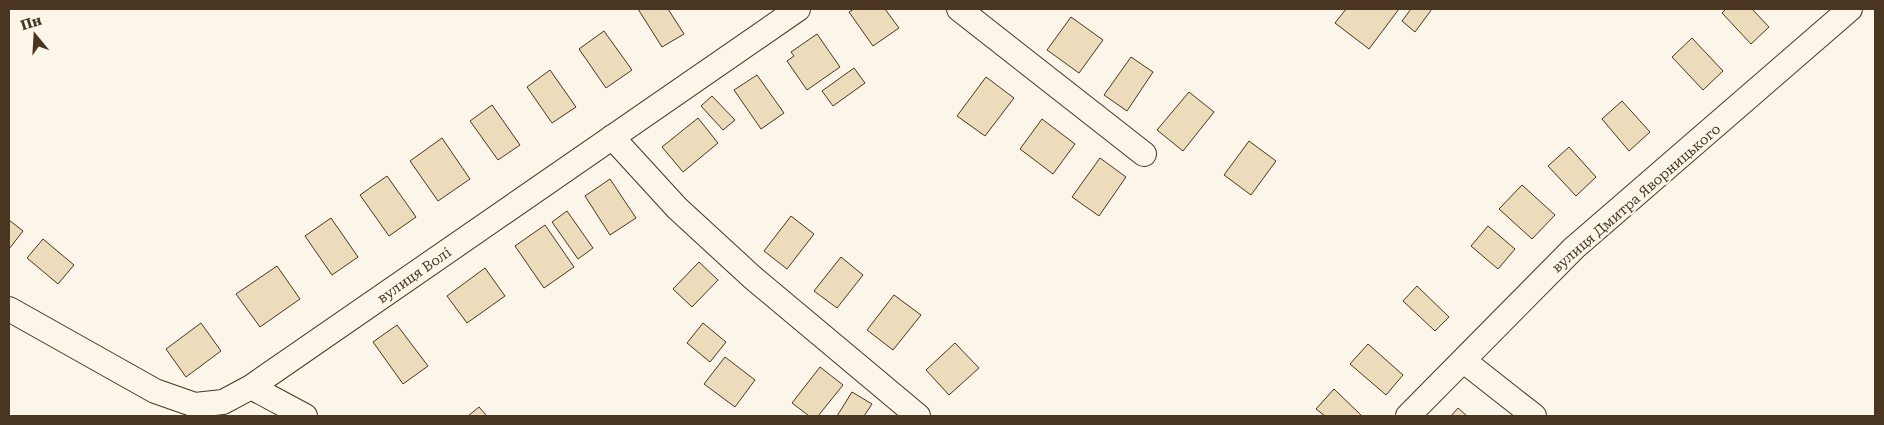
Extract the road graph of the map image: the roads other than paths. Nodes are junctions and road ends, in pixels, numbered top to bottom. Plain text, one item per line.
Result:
1 (798, 9) edge
2 (959, 9) edge
3 (1850, 9) edge
4 (612, 137) junction
5 (1144, 154) dead end
6 (9, 309) edge
7 (1464, 360) junction
8 (251, 387) junction
9 (305, 416) edge
10 (918, 416) edge
11 (1408, 416) edge
12 (1534, 416) edge

1 - 4 street, вулиця Волі
2 - 5 street
3 - 7 street, вулиця Дмитра Яворницького
4 - 8 street, вулиця Волі
4 - 10 street
6 - 8 street, вулиця Волі
7 - 11 street, вулиця Дмитра Яворницького
7 - 12 street
8 - 9 street

